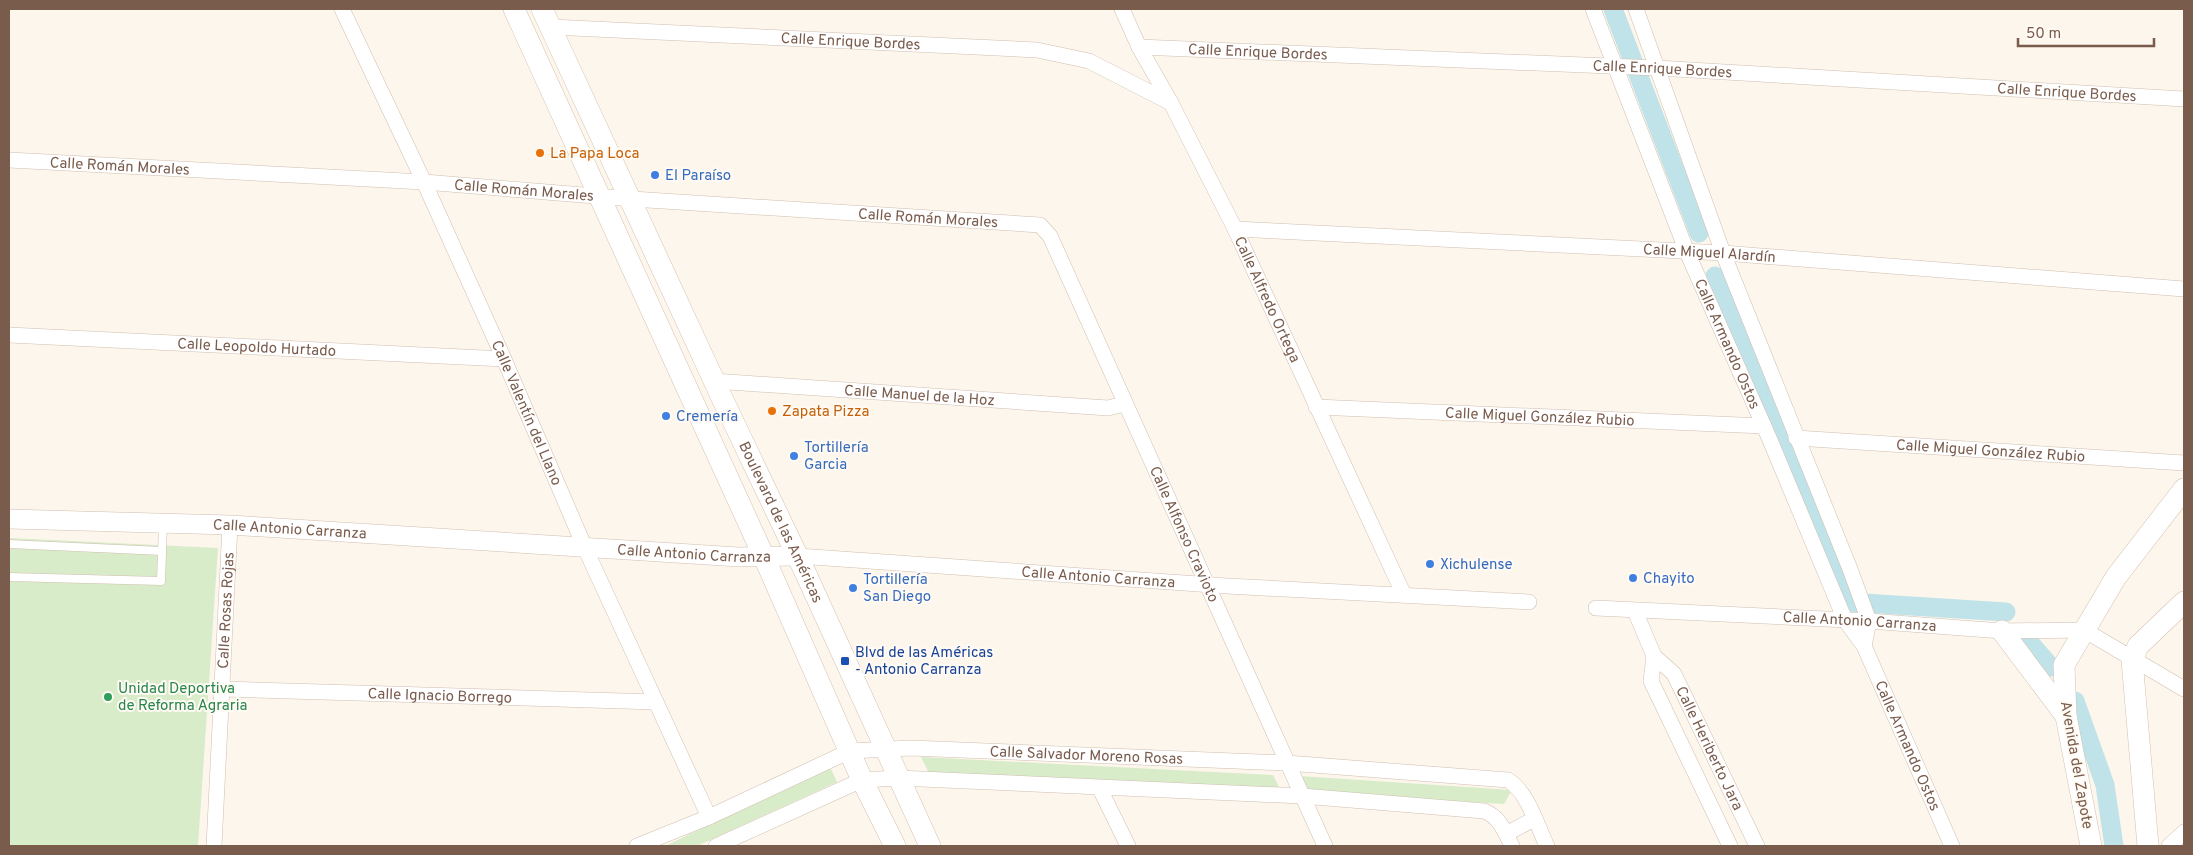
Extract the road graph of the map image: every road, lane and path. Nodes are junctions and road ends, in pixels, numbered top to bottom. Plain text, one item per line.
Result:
1 (342, 9) edge
2 (514, 9) edge
3 (1122, 9) edge
4 (1593, 9) edge
5 (1636, 9) edge
6 (546, 18) edge
7 (1139, 47) junction
8 (1615, 68) junction
9 (1657, 68) junction
10 (2184, 99) edge
11 (1171, 103) junction
12 (9, 160) edge
13 (424, 182) junction
14 (600, 196) junction
15 (632, 199) junction
16 (1040, 225) joint
17 (1235, 229) junction
18 (1687, 252) junction
19 (1723, 253) junction
20 (2184, 289) edge
21 (9, 335) edge
22 (504, 359) junction
23 (714, 381) junction
24 (1124, 404) junction
25 (1316, 407) junction
26 (1764, 426) junction
27 (1796, 438) junction
28 (2184, 463) edge
29 (2184, 489) edge
30 (9, 519) edge
31 (163, 522) junction
32 (230, 524) junction
33 (9, 544) edge
34 (585, 548) junction
35 (162, 551) junction
36 (798, 556) junction
37 (764, 557) junction
38 (9, 577) edge
39 (1206, 585) junction
40 (1404, 595) junction
41 (1529, 602) dead end
42 (2184, 602) edge
43 (1596, 608) dead end
44 (1635, 611) junction
45 (1845, 620) junction
46 (1869, 621) junction
47 (2084, 630) junction
48 (2002, 631) junction
49 (1864, 646) junction
50 (1654, 656) junction
51 (2132, 660) junction
52 (224, 690) junction
53 (2184, 690) edge
54 (656, 702) junction
55 (2066, 716) junction
56 (885, 749) junction
57 (850, 751) junction
58 (1287, 763) junction
59 (898, 778) junction
60 (862, 780) junction
61 (1100, 789) junction
62 (1302, 796) junction
63 (709, 817) junction
64 (1534, 819) junction
65 (2184, 832) edge
66 (1509, 840) edge
67 (214, 846) edge
68 (638, 846) edge
69 (716, 846) edge
70 (895, 846) edge
71 (930, 846) edge
72 (1128, 846) edge
73 (1325, 846) edge
74 (1547, 846) edge
75 (1730, 846) edge
76 (1757, 846) edge
77 (1952, 846) edge
78 (2091, 846) edge
79 (2148, 846) edge
80 (2169, 846) edge

1 - 13 street, Calle Valentín del Llano
2 - 14 main road, Boulevard de las Américas
3 - 7 street, Calle Alfredo Ortega
4 - 8 street, Calle Armando Ostos
5 - 9 street, Calle Armando Ostos
6 - 11 street, Calle Enrique Bordes
6 - 15 main road, Boulevard de las Américas
7 - 8 street, Calle Enrique Bordes
7 - 11 street, Calle Alfredo Ortega
8 - 9 street, Calle Enrique Bordes
8 - 18 street, Calle Armando Ostos
9 - 10 street, Calle Enrique Bordes
9 - 19 street, Calle Armando Ostos
11 - 17 street, Calle Alfredo Ortega
12 - 13 street, Calle Román Morales
13 - 14 street, Calle Román Morales
13 - 22 street, Calle Valentín del Llano
14 - 15 street, Calle Román Morales
14 - 37 main road, Boulevard de las Américas
15 - 16 street, Calle Román Morales
15 - 23 main road, Boulevard de las Américas
16 - 24 street, Calle Alfonso Cravioto
17 - 18 street, Calle Miguel Alardín
17 - 25 street, Calle Alfredo Ortega
18 - 19 street, Calle Miguel Alardín
18 - 26 street, Calle Armando Ostos
19 - 20 street, Calle Miguel Alardín
19 - 27 street, Calle Armando Ostos
21 - 22 street, Calle Leopoldo Hurtado
22 - 34 street, Calle Valentín del Llano
23 - 24 street, Calle Manuel de la Hoz
23 - 36 main road, Boulevard de las Américas
24 - 39 street, Calle Alfonso Cravioto
25 - 26 street, Calle Miguel González Rubio
25 - 40 street, Calle Alfredo Ortega
26 - 45 street, Calle Armando Ostos
27 - 28 street, Calle Miguel González Rubio
27 - 46 street, Calle Armando Ostos
29 - 47 main road, Avenida del Zapote
30 - 31 street, Calle Antonio Carranza
31 - 32 street, Calle Antonio Carranza
31 - 35 lane
32 - 34 street, Calle Antonio Carranza
32 - 52 street, Calle Rosas Rojas
33 - 35 lane
34 - 37 street, Calle Antonio Carranza
34 - 54 street, Calle Valentín del Llano
35 - 38 lane
36 - 37 street, Calle Antonio Carranza
36 - 39 street, Calle Antonio Carranza
36 - 56 main road, Boulevard de las Américas
37 - 57 main road, Boulevard de las Américas
39 - 40 street, Calle Antonio Carranza
39 - 58 street, Calle Alfonso Cravioto
40 - 41 street, Calle Antonio Carranza
42 - 51 main road
43 - 44 street, Calle Antonio Carranza
44 - 45 street, Calle Antonio Carranza
44 - 50 street, Calle Heriberto Jara
45 - 46 street, Calle Antonio Carranza
45 - 49 street, Calle Armando Ostos
46 - 48 street, Calle Antonio Carranza
46 - 49 street
47 - 48 street, Calle Antonio Carranza
47 - 51 street
47 - 55 main road, Avenida del Zapote
48 - 55 main road
49 - 77 street, Calle Armando Ostos
50 - 75 street, Calle Heriberto Jara
50 - 76 street, Calle Heriberto Jara
51 - 53 street
51 - 79 main road
52 - 54 street, Calle Ignacio Borrego
52 - 67 street, Calle Rosas Rojas
54 - 63 street, Calle Valentín del Llano
55 - 78 main road, Avenida del Zapote
56 - 57 street, Calle Salvador Moreno Rosas
56 - 58 street, Calle Salvador Moreno Rosas
56 - 59 main road, Boulevard de las Américas
57 - 60 main road, Boulevard de las Américas
57 - 63 street, Calle Salvador Moreno Rosas
58 - 62 street, Calle Alfonso Cravioto
58 - 64 street, Calle Salvador Moreno Rosas
59 - 60 street
59 - 61 street
59 - 71 main road, Boulevard de las Américas
60 - 69 street
60 - 70 main road, Boulevard de las Américas
61 - 62 street
61 - 72 street
62 - 66 street
62 - 73 street, Calle Alfonso Cravioto
63 - 68 street, Calle Salvador Moreno Rosas
64 - 66 street
64 - 74 street, Calle Salvador Moreno Rosas
65 - 80 street

